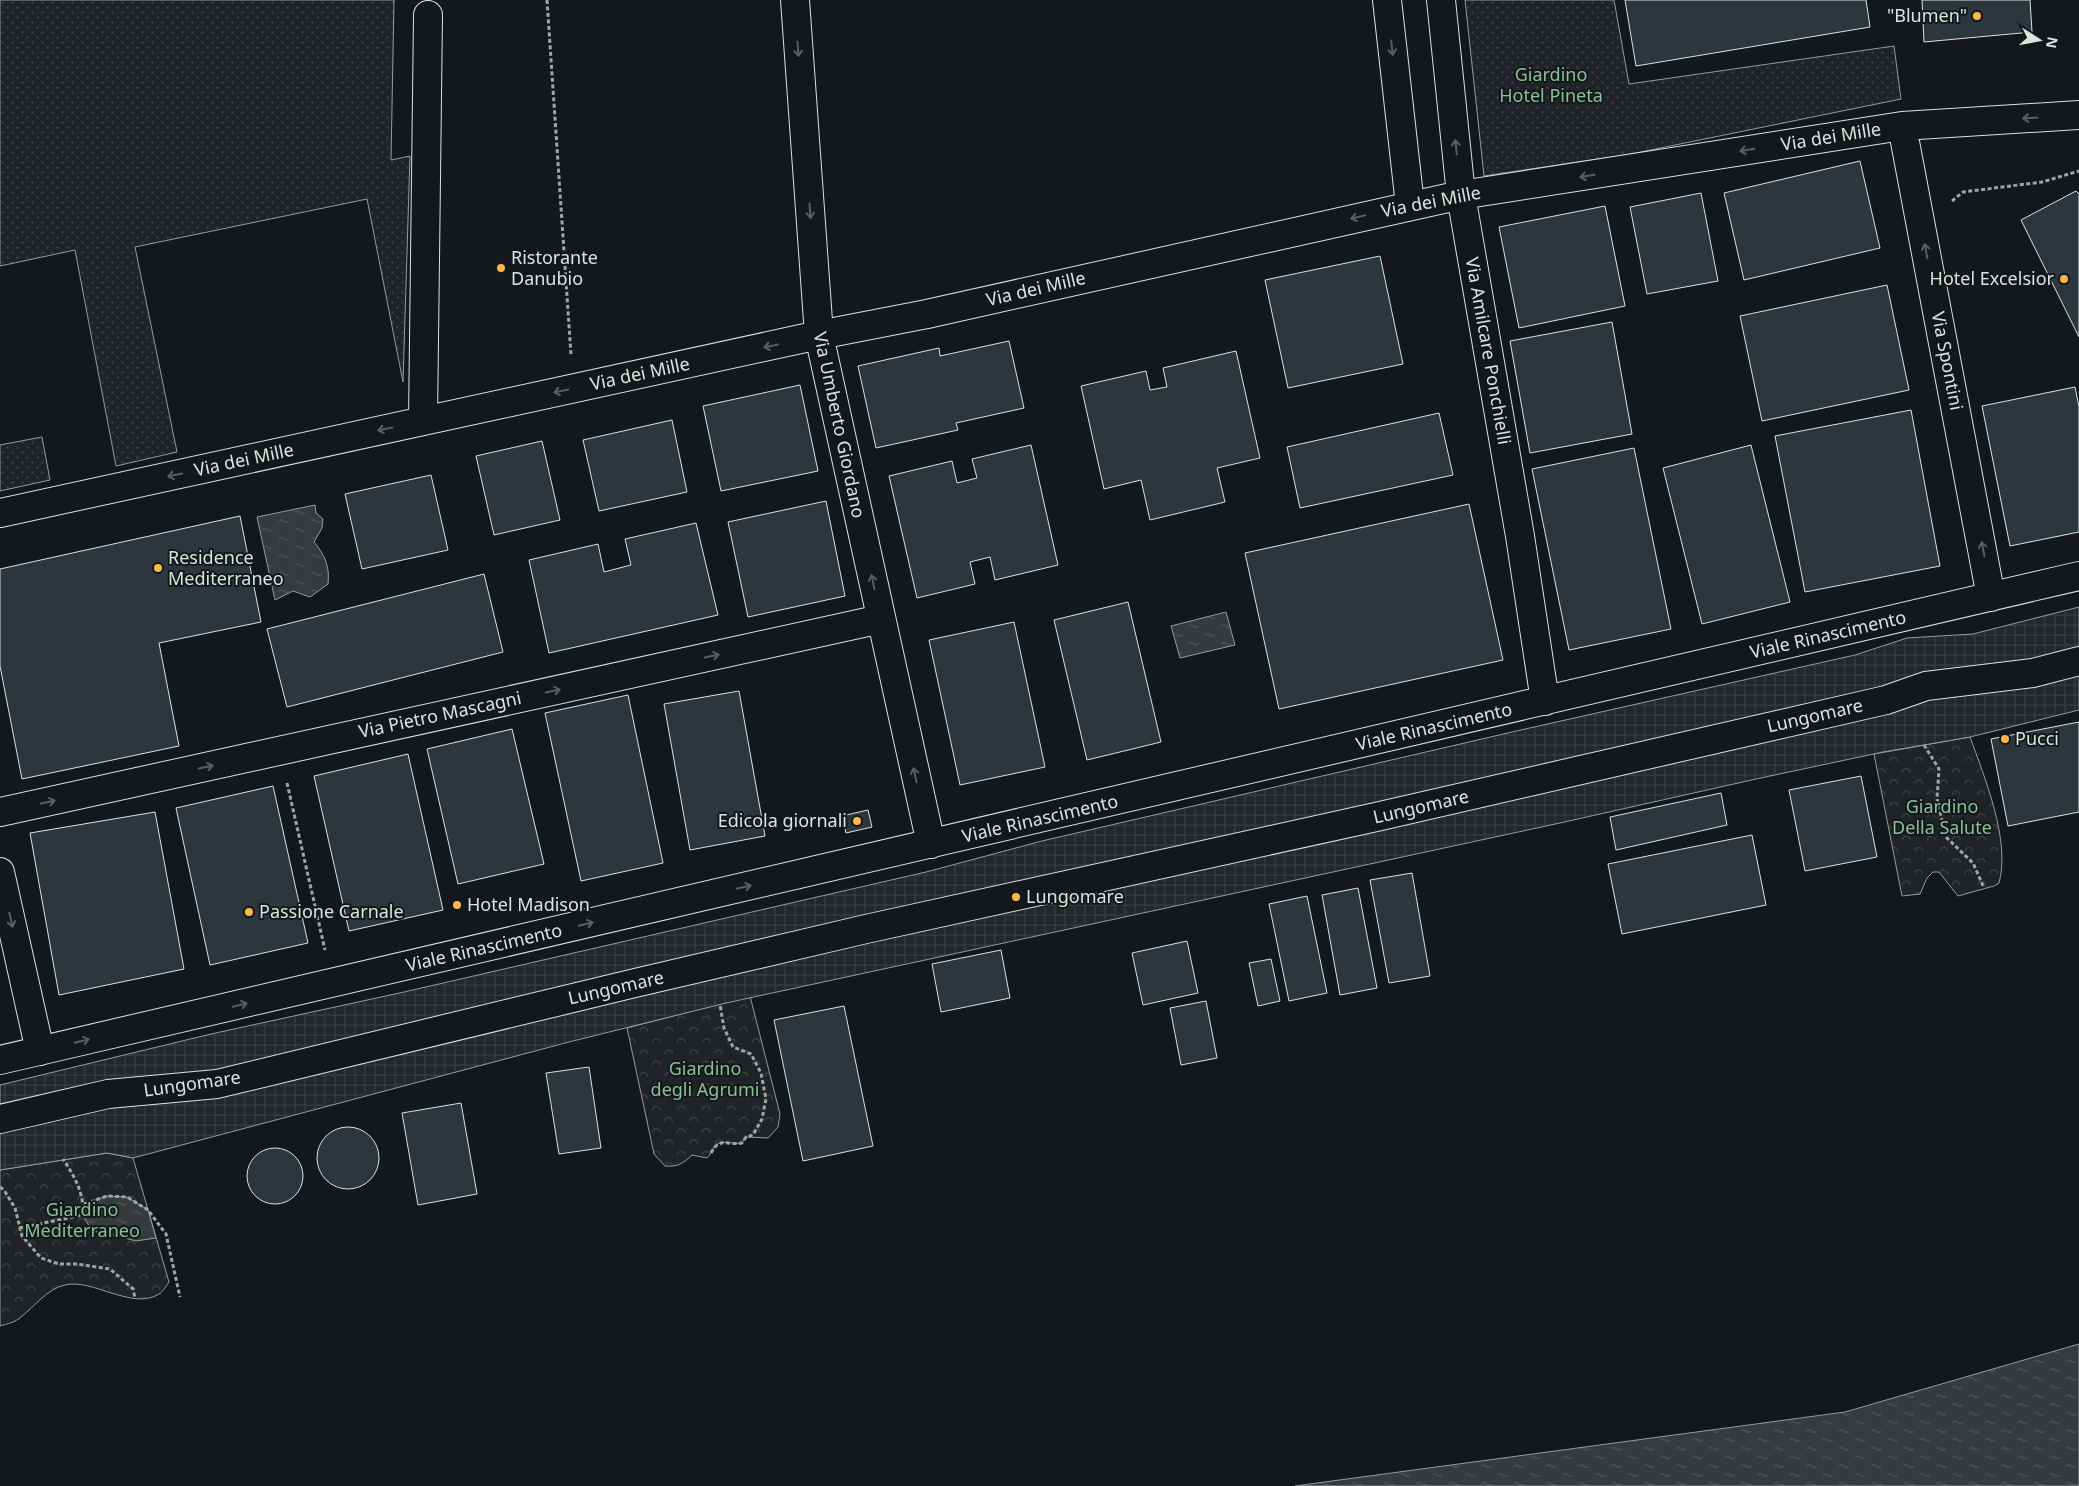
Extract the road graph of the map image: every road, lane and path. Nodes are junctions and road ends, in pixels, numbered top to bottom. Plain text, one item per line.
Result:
1 (548, 0) edge
2 (795, 0) edge
3 (1387, 0) edge
4 (1441, 0) edge
5 (428, 15) dead end
6 (2079, 115) edge
7 (1902, 126) junction
8 (2079, 172) edge
9 (1461, 195) junction
10 (1951, 202) dead end
11 (1410, 205) junction
12 (819, 335) junction
13 (573, 388) junction
14 (423, 421) junction
15 (0, 513) edge
16 (2079, 576) edge
17 (1991, 596) junction
18 (881, 619) junction
19 (2079, 661) edge
20 (1545, 701) junction
21 (1924, 745) dead end
22 (279, 751) junction
23 (0, 812) edge
24 (931, 844) junction
25 (0, 872) edge
26 (1984, 888) dead end
27 (332, 983) junction
28 (720, 1004) dead end
29 (40, 1051) junction
30 (0, 1060) edge
31 (0, 1119) edge
32 (711, 1154) dead end
33 (63, 1159) dead end
34 (0, 1187) edge
35 (84, 1204) junction
36 (20, 1228) junction
37 (135, 1298) dead end
38 (180, 1298) dead end

1 - 13 path
2 -> 12 street, Via Umberto Giordano
3 -> 11 street
9 -> 4 street, Via Amilcare Ponchielli
5 - 14 street
6 -> 7 street, Via dei Mille
7 -> 9 street, Via dei Mille
17 -> 7 street, Via Spontini
8 - 10 path
9 - 11 street, Via dei Mille
9 - 20 street, Via Amilcare Ponchielli
11 -> 12 street, Via dei Mille
12 -> 13 street, Via dei Mille
18 -> 12 street, Via Umberto Giordano
13 -> 14 street, Via dei Mille
14 -> 15 street, Via dei Mille
16 - 17 street, Viale Rinascimento
17 - 20 street, Viale Rinascimento
22 -> 18 street, Via Pietro Mascagni
24 -> 18 street, Via Umberto Giordano
19 - 31 street, Lungomare
20 - 24 street, Viale Rinascimento
21 - 26 path
23 -> 22 street, Via Pietro Mascagni
22 - 27 path
27 -> 24 street, Viale Rinascimento
25 -> 29 street
29 -> 27 street, Viale Rinascimento
28 - 32 path
29 - 30 street, Viale Rinascimento
33 - 35 path
34 - 36 path
35 - 36 path
35 - 38 path
36 - 37 path

